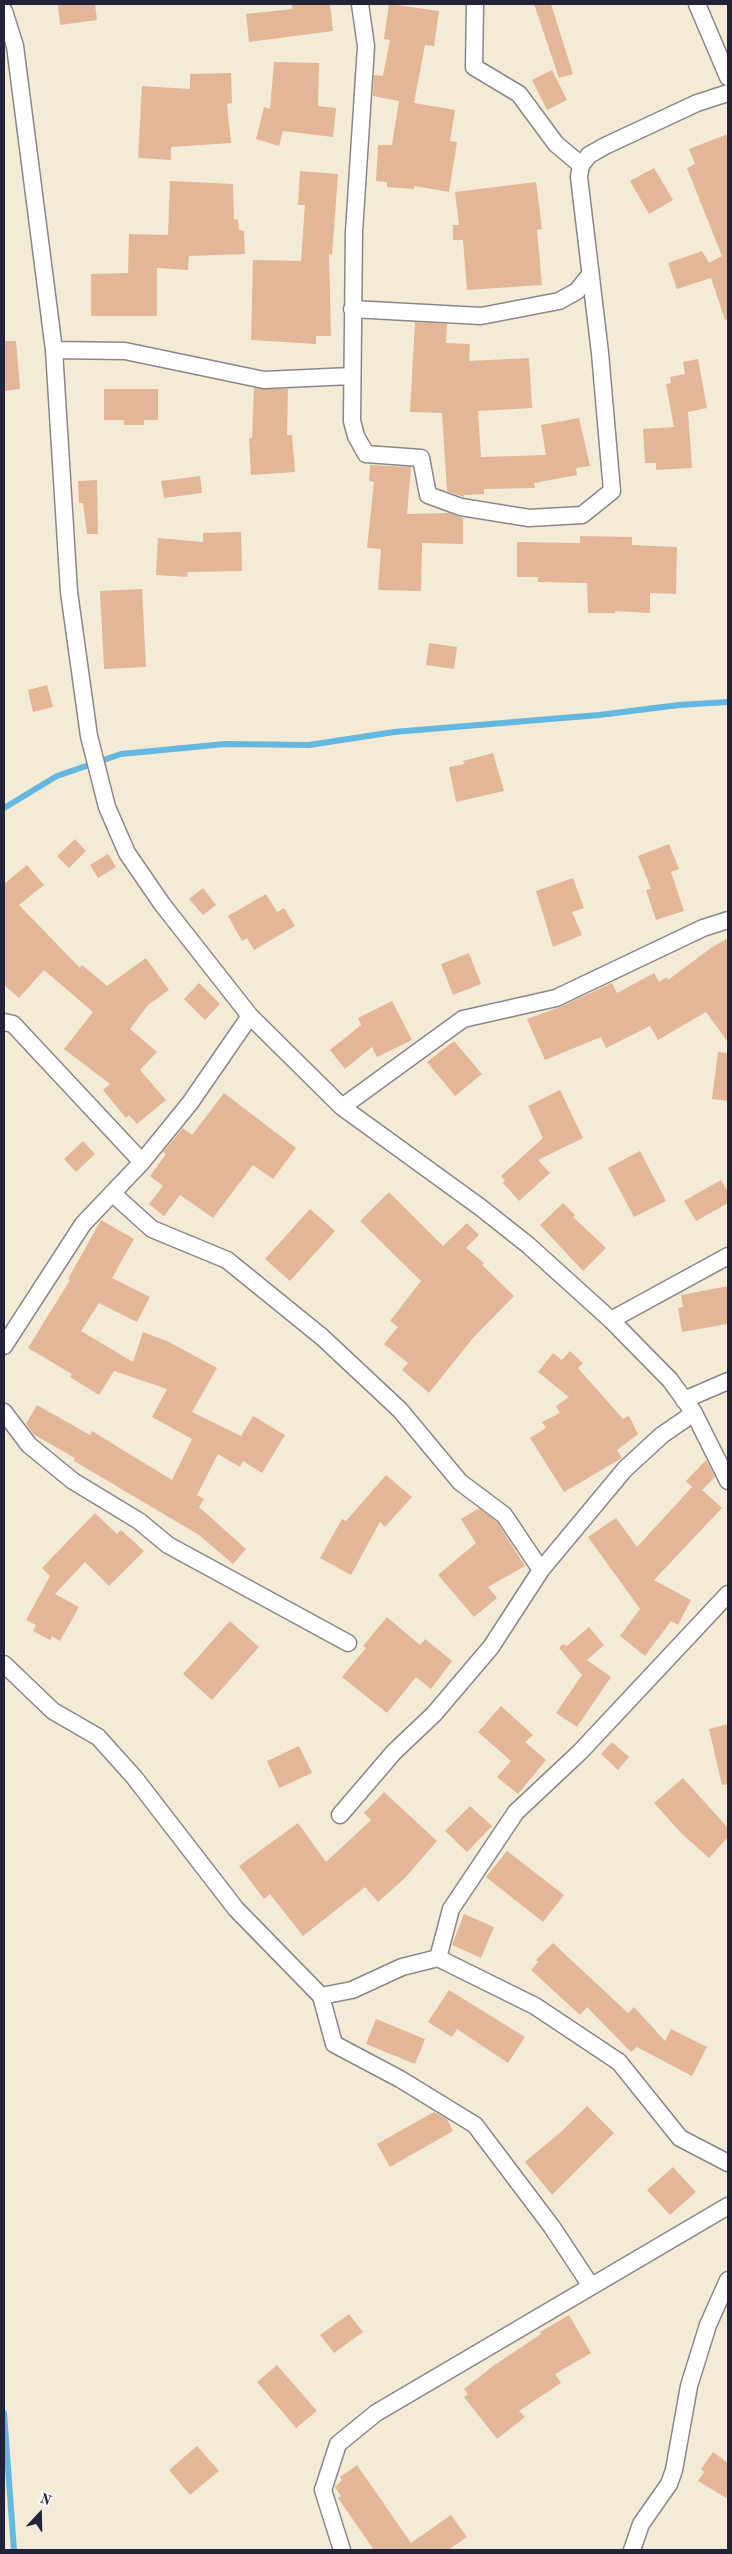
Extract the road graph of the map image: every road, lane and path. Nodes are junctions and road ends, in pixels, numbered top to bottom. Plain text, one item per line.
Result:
1 (360, 4) edge
2 (475, 4) edge
3 (697, 4) edge
4 (4, 12) edge
5 (728, 77) edge
6 (728, 93) edge
7 (581, 165) junction
8 (589, 276) junction
9 (352, 309) junction
10 (54, 350) junction
11 (351, 376) junction
12 (728, 920) edge
13 (250, 1016) junction
14 (4, 1022) edge
15 (342, 1108) junction
16 (142, 1162) junction
17 (112, 1193) junction
18 (728, 1256) edge
19 (611, 1320) junction
20 (4, 1346) edge
21 (728, 1381) edge
22 (689, 1406) junction
23 (4, 1412) edge
24 (728, 1481) edge
25 (541, 1570) junction
26 (728, 1594) edge
27 (348, 1643) dead end
28 (4, 1664) edge
29 (340, 1815) dead end
30 (438, 1958) junction
31 (321, 1996) junction
32 (728, 2163) edge
33 (728, 2206) edge
34 (728, 2280) edge
35 (591, 2286) junction
36 (342, 2550) edge
37 (632, 2550) edge

1 - 9 street
2 - 7 street
3 - 5 street
4 - 10 street
6 - 7 street
7 - 8 street
8 - 9 street
8 - 11 street
9 - 11 street
10 - 11 street
10 - 13 street
12 - 15 street
13 - 15 street
13 - 16 street
14 - 16 street
15 - 19 street
16 - 17 street
17 - 20 street
17 - 25 street
18 - 19 street
19 - 22 street
21 - 22 street
22 - 24 street
22 - 25 street
23 - 27 street
25 - 29 street
26 - 30 street
28 - 31 street
30 - 31 street
30 - 32 street
31 - 35 street
33 - 35 street
34 - 37 street
35 - 36 street

